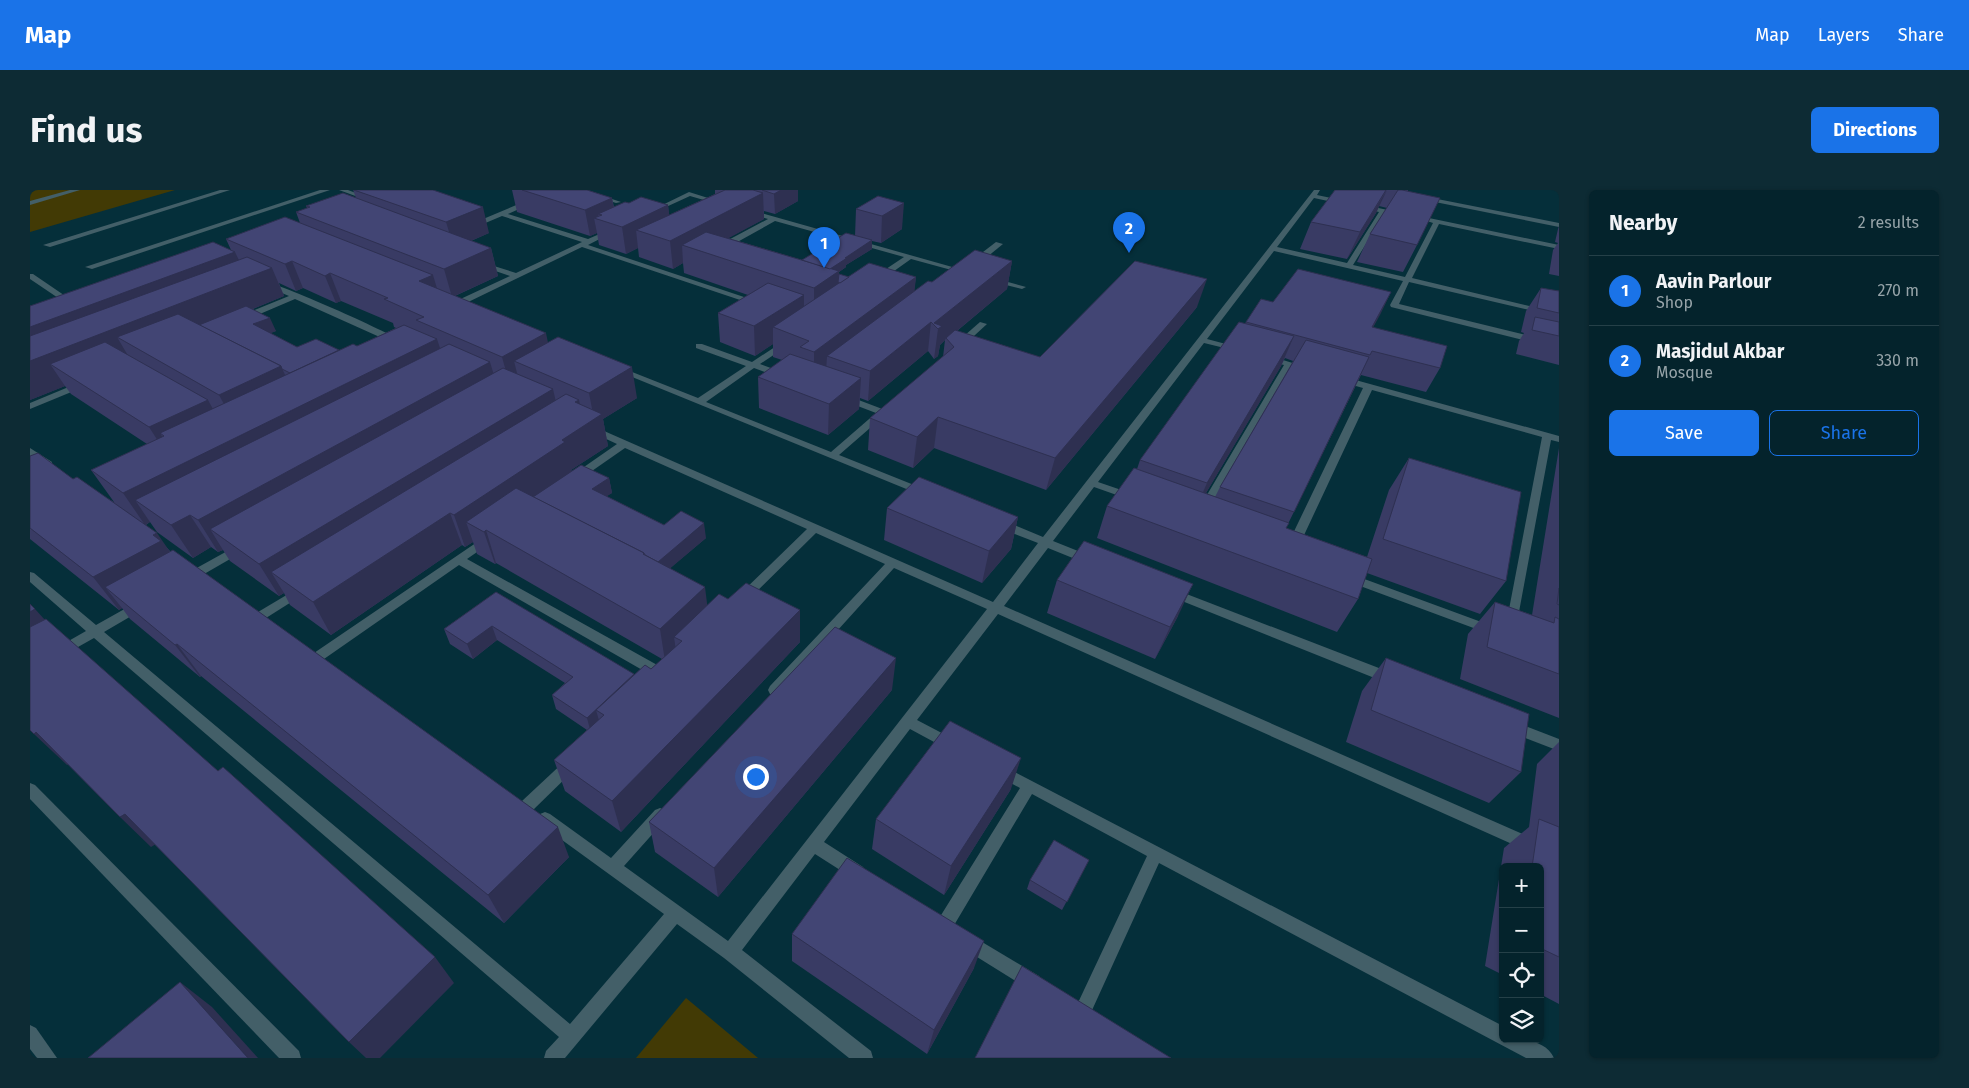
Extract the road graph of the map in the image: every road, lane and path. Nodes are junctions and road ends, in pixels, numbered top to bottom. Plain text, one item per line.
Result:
1 (77, 190) edge
2 (227, 190) edge
3 (327, 190) edge
4 (342, 190) edge
5 (558, 190) edge
6 (578, 190) edge
7 (1314, 193) edge
8 (1418, 198) edge
9 (618, 202) dead end
10 (30, 203) edge
11 (364, 208) edge
12 (740, 209) edge
13 (1383, 210) junction
14 (723, 211) edge
15 (502, 214) junction
16 (647, 214) edge
17 (1410, 216) edge
18 (775, 218) junction
19 (1419, 218) edge
20 (468, 222) edge
21 (1437, 222) junction
22 (1559, 225) edge
23 (622, 226) edge
24 (586, 243) junction
25 (999, 244) dead end
26 (47, 245) dead end
27 (1559, 247) edge
28 (1272, 248) junction
29 (716, 250) edge
30 (634, 255) edge
31 (910, 256) junction
32 (626, 259) junction
33 (472, 260) edge
34 (89, 266) dead end
35 (1349, 266) junction
36 (968, 272) junction
37 (30, 276) edge
38 (517, 276) junction
39 (980, 276) edge
40 (956, 278) edge
41 (260, 280) edge
42 (1407, 280) junction
43 (872, 283) edge
44 (1022, 287) dead end
45 (296, 296) junction
46 (78, 306) edge
47 (770, 308) edge
48 (474, 311) edge
49 (1559, 315) edge
50 (236, 321) edge
51 (983, 324) dead end
52 (792, 338) edge
53 (1202, 340) junction
54 (699, 346) dead end
55 (1559, 346) edge
56 (409, 347) edge
57 (954, 349) edge
58 (604, 364) edge
59 (1289, 364) junction
60 (753, 365) junction
61 (1315, 372) edge
62 (1333, 376) edge
63 (90, 381) edge
64 (798, 381) edge
65 (1369, 386) junction
66 (832, 394) edge
67 (700, 402) junction
68 (30, 406) edge
69 (580, 424) edge
70 (1547, 435) junction
71 (1559, 439) edge
72 (624, 444) junction
73 (30, 452) edge
74 (832, 456) junction
75 (60, 472) edge
76 (1092, 482) junction
77 (562, 486) edge
78 (939, 500) edge
79 (1145, 502) edge
80 (993, 521) edge
81 (1197, 521) edge
82 (814, 528) junction
83 (502, 529) edge
84 (252, 541) edge
85 (1046, 543) junction
86 (1289, 555) edge
87 (458, 559) junction
88 (185, 560) edge
89 (892, 563) junction
90 (1101, 564) edge
91 (200, 571) junction
92 (1335, 572) edge
93 (30, 576) edge
94 (216, 582) edge
95 (312, 584) edge
96 (176, 585) edge
97 (1156, 586) edge
98 (152, 599) edge
99 (995, 609) junction
100 (730, 610) edge
101 (276, 626) edge
102 (95, 631) junction
103 (305, 646) edge
104 (30, 668) edge
105 (663, 675) edge
106 (1403, 684) edge
107 (766, 700) edge
108 (908, 722) junction
109 (1504, 723) edge
110 (1559, 745) edge
111 (584, 751) edge
112 (968, 754) edge
113 (986, 763) edge
114 (1029, 786) junction
115 (30, 788) edge
116 (673, 802) edge
117 (814, 844) junction
118 (1156, 852) junction
119 (1559, 858) edge
120 (613, 867) junction
121 (870, 880) edge
122 (676, 912) junction
123 (928, 916) edge
124 (944, 926) junction
125 (730, 952) junction
126 (1050, 993) edge
127 (1066, 1003) edge
128 (1082, 1013) junction
129 (1098, 1023) edge
130 (30, 1034) edge
131 (1499, 1034) edge
132 (572, 1036) junction
133 (1517, 1043) edge
134 (48, 1058) edge
135 (292, 1058) edge
136 (553, 1058) edge
137 (864, 1058) edge
138 (1545, 1058) edge

1 - 10 street
2 - 26 street
3 - 34 street
4 - 11 street
5 - 15 street
6 - 9 street
7 - 13 street
7 - 28 street
8 - 22 street
12 - 18 street
13 - 17 street
13 - 35 street
14 - 16 street
15 - 20 street
15 - 24 street
18 - 29 street
18 - 31 street
19 - 21 street
21 - 27 street
21 - 42 street
23 - 24 street
24 - 32 street
24 - 38 street
25 - 36 street
28 - 35 street
28 - 53 street
30 - 32 street
31 - 36 street
31 - 43 street
32 - 47 street
33 - 38 street
35 - 42 street
36 - 40 street
37 - 46 street
38 - 48 street
39 - 44 street
41 - 45 street
42 - 49 street
42 - 55 street
45 - 50 street
45 - 56 street
51 - 57 street
52 - 60 street
53 - 59 street
53 - 76 street
54 - 60 street
58 - 67 street
59 - 61 street
59 - 81 street
60 - 64 street
60 - 67 street
62 - 65 street
63 - 68 street
65 - 70 street
65 - 86 street
66 - 74 street
67 - 74 street
69 - 72 street
70 - 71 street
70 - 92 street
72 - 77 street
72 - 82 street
73 - 75 street
74 - 78 street
76 - 79 street
76 - 85 street
80 - 85 street
82 - 89 street
82 - 100 street
83 - 87 street
84 - 91 street
85 - 90 street
85 - 99 street
87 - 103 street
87 - 105 street
88 - 91 street
89 - 99 street
89 - 107 street
91 - 94 street
91 - 96 street
93 - 102 street
95 - 101 street
97 - 106 street
98 - 102 street
99 - 108 street
99 - 119 street
102 - 104 street
102 - 132 street
108 - 112 street
108 - 117 street
109 - 110 street
111 - 120 street
113 - 114 street
114 - 118 street
114 - 124 street
115 - 135 street
116 - 120 street
117 - 121 street
117 - 125 street
118 - 128 street
118 - 131 street
120 - 122 street
122 - 125 street
122 - 132 street
123 - 124 street
124 - 126 street
125 - 137 street
127 - 128 street
128 - 129 street
130 - 134 street
132 - 136 street
133 - 138 street

